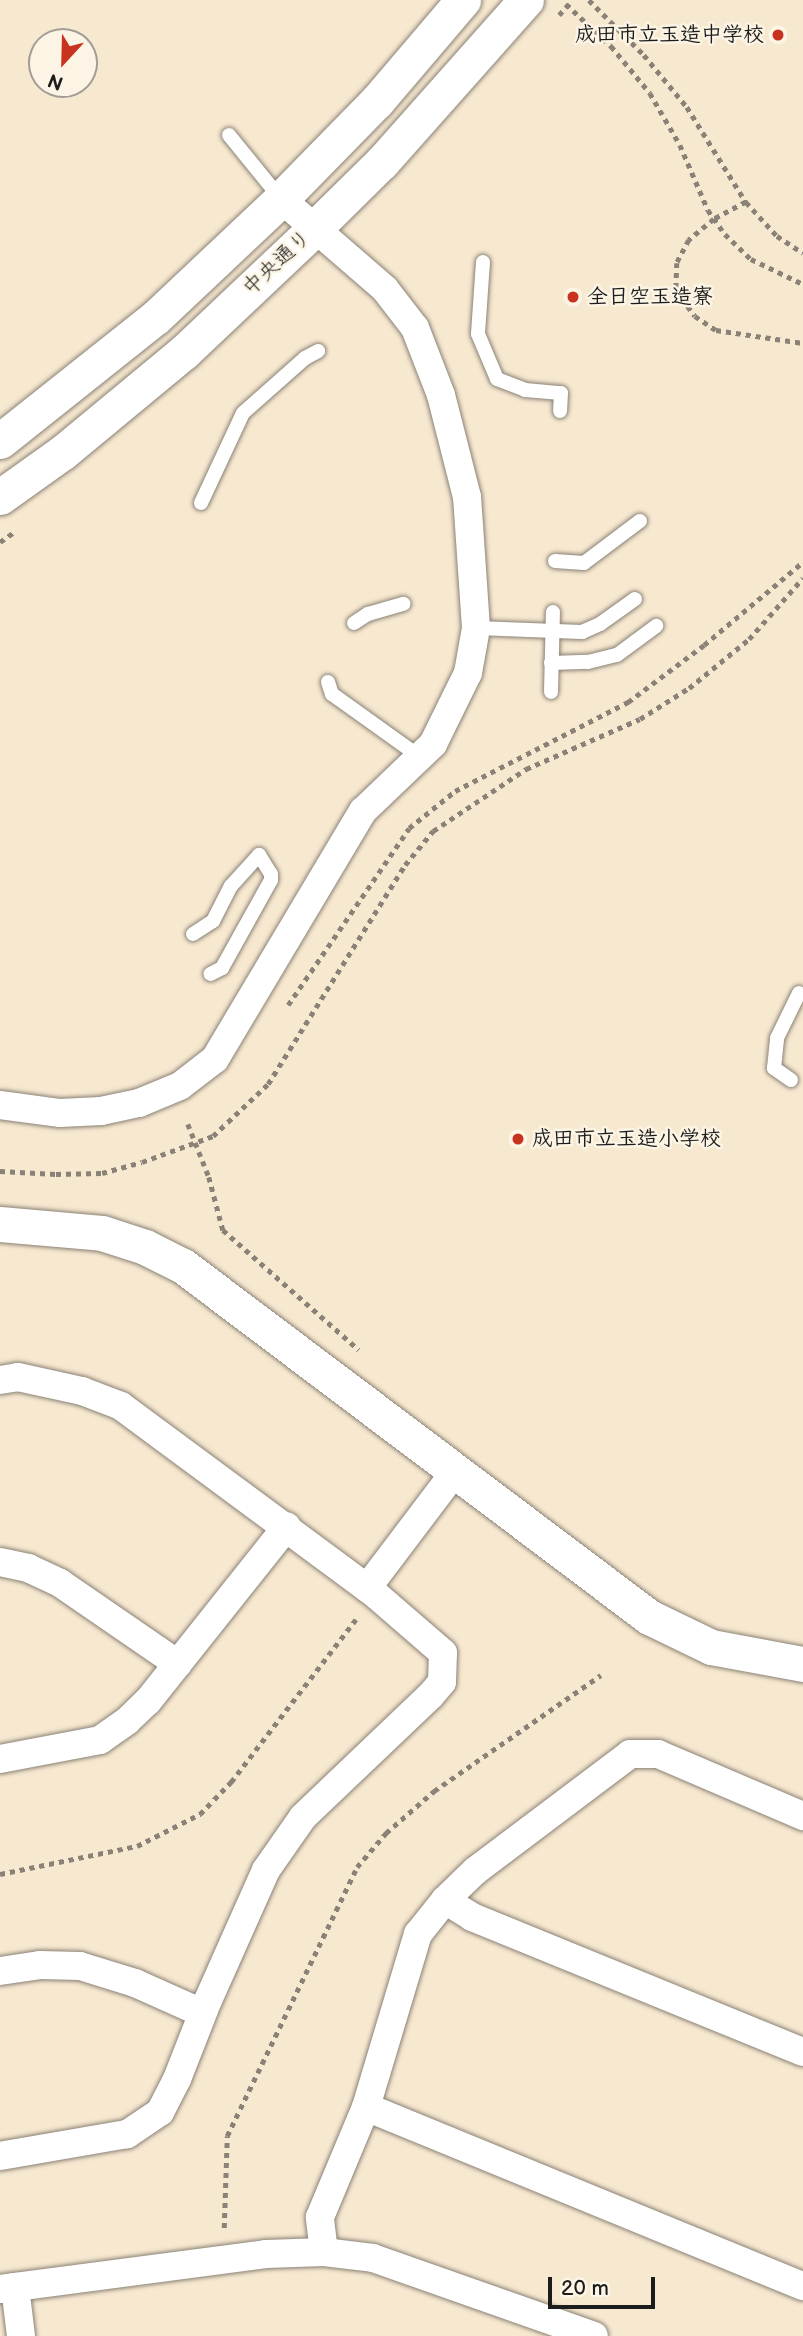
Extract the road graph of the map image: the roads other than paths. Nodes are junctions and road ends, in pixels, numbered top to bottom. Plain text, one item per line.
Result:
1 (464, 0) edge
2 (526, 0) edge
3 (229, 135) dead end
4 (281, 199) junction
5 (316, 227) junction
6 (483, 262) dead end
7 (318, 351) dead end
8 (560, 411) dead end
9 (0, 441) edge
10 (0, 497) edge
11 (201, 503) dead end
12 (640, 522) dead end
13 (555, 561) dead end
14 (635, 599) dead end
15 (404, 604) dead end
16 (553, 612) dead end
17 (354, 623) dead end
18 (656, 626) dead end
19 (476, 628) junction
20 (552, 632) junction
21 (551, 663) junction
22 (328, 682) dead end
23 (551, 692) dead end
24 (420, 757) junction
25 (193, 934) dead end
26 (210, 974) dead end
27 (799, 993) dead end
28 (791, 1080) dead end
29 (0, 1105) edge
30 (0, 1224) edge
31 (0, 1380) edge
32 (454, 1473) junction
33 (287, 1527) junction
34 (0, 1562) edge
35 (371, 1591) junction
36 (178, 1664) junction
37 (803, 1664) edge
38 (0, 1759) edge
39 (803, 1816) edge
40 (445, 1900) junction
41 (0, 1971) edge
42 (202, 2013) junction
43 (803, 2052) edge
44 (366, 2106) junction
45 (0, 2156) edge
46 (324, 2252) junction
47 (803, 2286) edge
48 (7, 2288) edge
49 (21, 2336) edge
50 (594, 2336) edge

1 - 4 street, 中央通り
2 - 5 street, 中央通り
3 - 4 lane
4 - 5 street
4 - 9 street, 中央通り
5 - 10 street, 中央通り
5 - 19 street
6 - 8 lane
7 - 11 lane
12 - 13 lane
14 - 20 lane
15 - 17 lane
16 - 20 lane
18 - 21 lane
19 - 20 lane
19 - 24 street
20 - 21 lane
21 - 23 lane
22 - 24 lane
24 - 29 street
25 - 26 lane
27 - 28 lane
30 - 32 street
31 - 33 street
32 - 35 street
32 - 37 street
33 - 35 street
33 - 36 street
34 - 36 street
35 - 42 street
36 - 38 street
39 - 40 street
40 - 43 street
40 - 44 street
41 - 42 street
42 - 45 street
44 - 46 street
44 - 47 street
46 - 48 street
46 - 50 street
48 - 49 street

